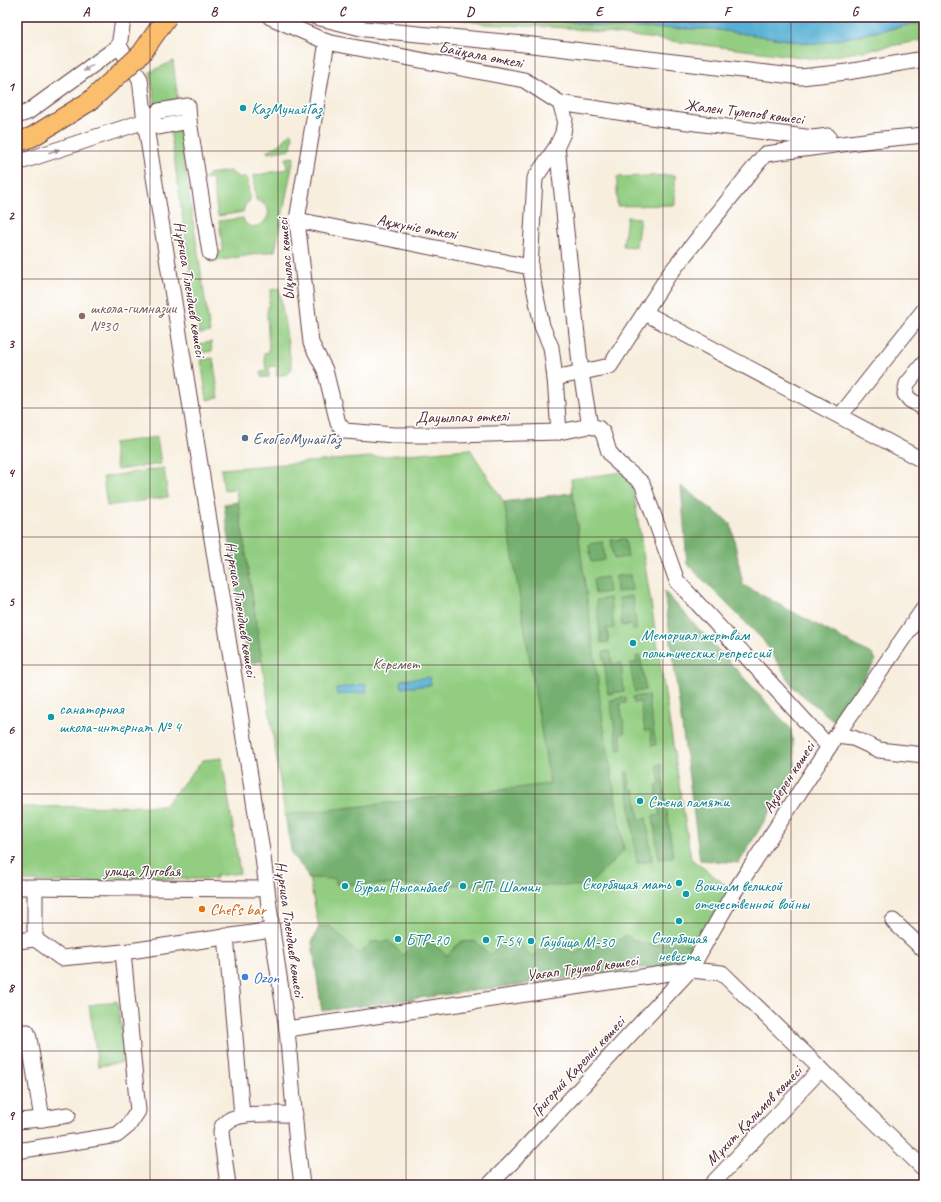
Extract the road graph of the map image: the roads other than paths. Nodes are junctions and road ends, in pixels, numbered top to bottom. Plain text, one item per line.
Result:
1 (124, 17) edge
2 (167, 17) edge
3 (270, 17) edge
4 (316, 17) edge
5 (327, 42) junction
6 (119, 46) junction
7 (924, 59) edge
8 (560, 103) junction
9 (17, 116) edge
10 (145, 121) junction
11 (924, 124) edge
12 (924, 135) edge
13 (17, 142) edge
14 (557, 146) junction
15 (17, 163) edge
16 (297, 220) junction
17 (210, 253) dead end
18 (530, 267) junction
19 (924, 310) edge
20 (645, 313) junction
21 (924, 363) edge
22 (581, 373) junction
23 (555, 378) junction
24 (924, 408) edge
25 (840, 416) junction
26 (338, 423) joint
27 (590, 426) junction
28 (559, 432) junction
29 (924, 461) edge
30 (924, 608) edge
31 (833, 741) junction
32 (924, 755) edge
33 (17, 886) edge
34 (35, 887) junction
35 (267, 889) junction
36 (893, 921) dead end
37 (272, 930) junction
38 (226, 936) junction
39 (35, 939) junction
40 (17, 942) edge
41 (924, 950) edge
42 (123, 952) junction
43 (690, 970) junction
44 (287, 1029) junction
45 (17, 1032) edge
46 (821, 1069) junction
47 (295, 1114) junction
48 (68, 1115) dead end
49 (242, 1115) junction
50 (42, 1119) junction
51 (17, 1121) edge
52 (18, 1148) edge
53 (924, 1169) edge
54 (228, 1185) edge
55 (302, 1185) edge
56 (489, 1185) edge
57 (711, 1185) edge

1 - 6 street
2 - 13 main road, bridge
3 - 5 street, Байқала өткелі
4 - 7 street
5 - 8 street, Байқала өткелі
5 - 16 street, Ықылас көшесі
6 -> 9 street
6 - 10 street, Нұрғиса Тілендиев көшесі
8 - 11 street, Жален Тулепов көшесі
8 - 14 street
15 -> 10 street
10 - 17 street
10 - 35 street, Нұрғиса Тілендиев көшесі
12 - 20 street
14 - 18 street
14 - 22 street
16 - 18 street, Ақжүніс өткелі
16 - 26 street, Ықылас көшесі
18 - 23 street
19 - 25 street
20 - 22 street
20 - 25 street
21 - 24 street
22 - 23 street
22 - 27 street
23 - 28 street
25 - 29 street
26 - 28 street, Дауылпаз өткелі
27 - 28 street, Дауылпаз өткелі
27 - 31 street
30 - 31 street, Ақберен көшесі
31 - 32 street
31 - 43 street, Ақберен көшесі
33 - 34 street, улица Луговая
34 - 35 street, улица Луговая
34 - 39 street
35 - 37 street, Нұрғиса Тілендиев көшесі
36 - 41 street
37 - 38 street
37 - 44 street, Нұрғиса Тілендиев көшесі
38 - 42 street
38 - 49 street
39 - 40 street
39 - 42 street
42 - 52 street
43 - 44 street, Уағап Трумов көшесі
43 - 46 street, Уағап Трумов көшесі
43 - 56 street, Григорий Карелин көшесі
44 - 47 street, Нұрғиса Тілендиев көшесі
45 - 50 street
46 - 53 street, Уағап Трумов көшесі
46 - 57 street, Мұхит Қалимов көшесі
47 - 49 street
47 - 55 street, Нұрғиса Тілендиев көшесі
48 - 50 street
49 - 54 street
50 - 51 street

